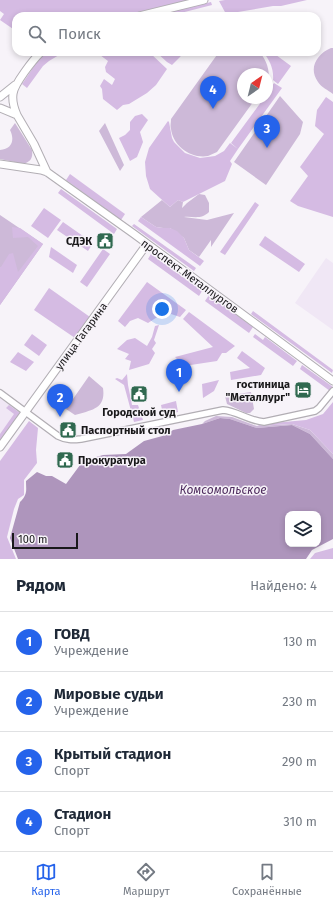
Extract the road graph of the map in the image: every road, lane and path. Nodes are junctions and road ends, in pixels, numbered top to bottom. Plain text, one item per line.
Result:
1 (204, 0) edge
2 (155, 12) edge
3 (37, 56) edge
4 (17, 84) junction
5 (0, 97) edge
6 (0, 108) edge
7 (16, 115) junction
8 (36, 150) junction
9 (0, 164) edge
10 (25, 168) junction
11 (47, 172) junction
12 (147, 244) junction
13 (333, 381) edge
14 (333, 391) edge
15 (0, 393) edge
16 (26, 412) junction
17 (0, 447) edge

1 - 2 main road
3 - 4 main road
4 - 5 main road
4 - 7 main road
6 - 7 main road
7 - 8 main road, проспект Металлургов
8 - 10 main road
8 - 11 main road, проспект Металлургов
9 - 10 main road, проспект Металлургов
10 - 11 main road, проспект Металлургов
11 - 12 main road, проспект Металлургов
12 - 13 main road, проспект Металлургов
12 - 16 main road, улица Гагарина
14 - 16 street
15 - 16 street
16 - 17 main road, улица Гагарина

